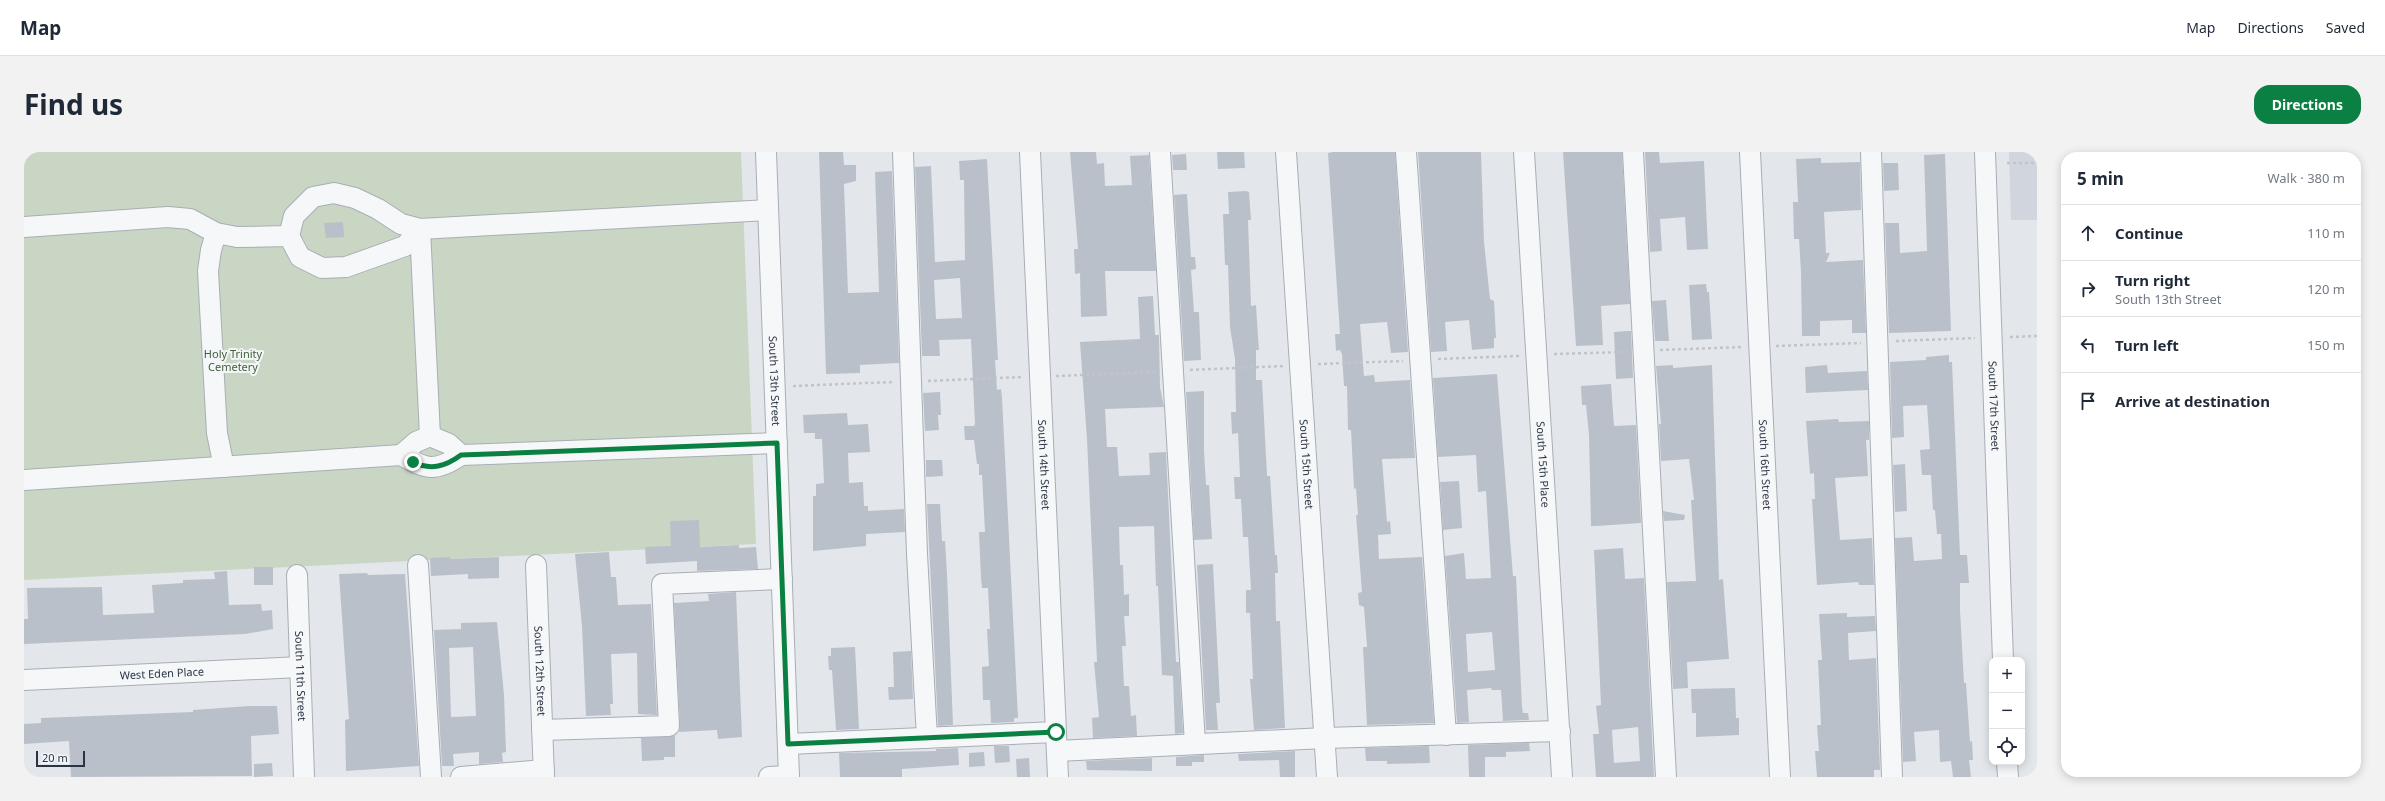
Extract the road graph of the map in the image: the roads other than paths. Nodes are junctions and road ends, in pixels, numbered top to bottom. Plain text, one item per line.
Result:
1 (766, 152) edge
2 (903, 152) edge
3 (1030, 152) edge
4 (1160, 152) edge
5 (1286, 152) edge
6 (1406, 152) edge
7 (1524, 152) edge
8 (1633, 152) edge
9 (1750, 152) edge
10 (1871, 152) edge
11 (1985, 152) edge
12 (768, 210) junction
13 (24, 227) edge
14 (420, 229) junction
15 (216, 233) junction
16 (289, 236) junction
17 (430, 436) junction
18 (777, 443) junction
19 (401, 454) junction
20 (461, 455) junction
21 (224, 466) junction
22 (24, 480) edge
23 (418, 565) dead end
24 (536, 565) dead end
25 (297, 575) dead end
26 (782, 579) junction
27 (2003, 657) edge
28 (300, 667) junction
29 (24, 680) edge
30 (542, 730) junction
31 (1560, 731) junction
32 (1446, 735) junction
33 (927, 738) junction
34 (1325, 738) junction
35 (1056, 741) junction
36 (788, 744) junction
37 (1195, 744) junction
38 (2007, 765) edge
39 (544, 774) edge
40 (789, 776) edge
41 (304, 777) edge
42 (431, 777) edge
43 (461, 777) edge
44 (768, 777) edge
45 (1058, 777) edge
46 (1326, 777) edge
47 (1562, 777) edge
48 (1666, 777) edge
49 (1780, 777) edge
50 (1892, 777) edge
51 (2008, 777) edge

1 - 12 street, South 13th Street
2 - 33 street
3 - 35 street, South 14th Street
4 - 37 street
5 - 34 street, South 15th Street
6 - 32 street
7 - 31 street, South 15th Place
8 - 48 street
9 - 49 street, South 16th Street
10 - 50 street
11 - 27 street, South 17th Street
12 - 14 street
12 - 18 street, South 13th Street
13 - 15 street
14 - 16 street
14 - 16 street
14 - 17 street
15 - 16 street
15 - 21 street
17 - 19 street
17 - 20 street
18 - 20 street
18 - 26 street, South 13th Street
19 - 20 street
19 - 21 street
21 - 22 street
23 - 42 street
24 - 30 street, South 12th Street
25 - 28 street, South 11th Street
26 - 30 street
26 - 36 street, South 13th Street
28 - 29 street, West Eden Place
28 - 41 street, South 11th Street
30 - 39 street, South 12th Street
31 - 32 street
31 - 47 street, South 15th Place
32 - 34 street
33 - 35 street
33 - 36 street
34 - 37 street
34 - 46 street, South 15th Street
35 - 37 street
35 - 45 street, South 14th Street
36 - 40 street, South 13th Street
38 - 51 street
39 - 43 street
40 - 44 street

